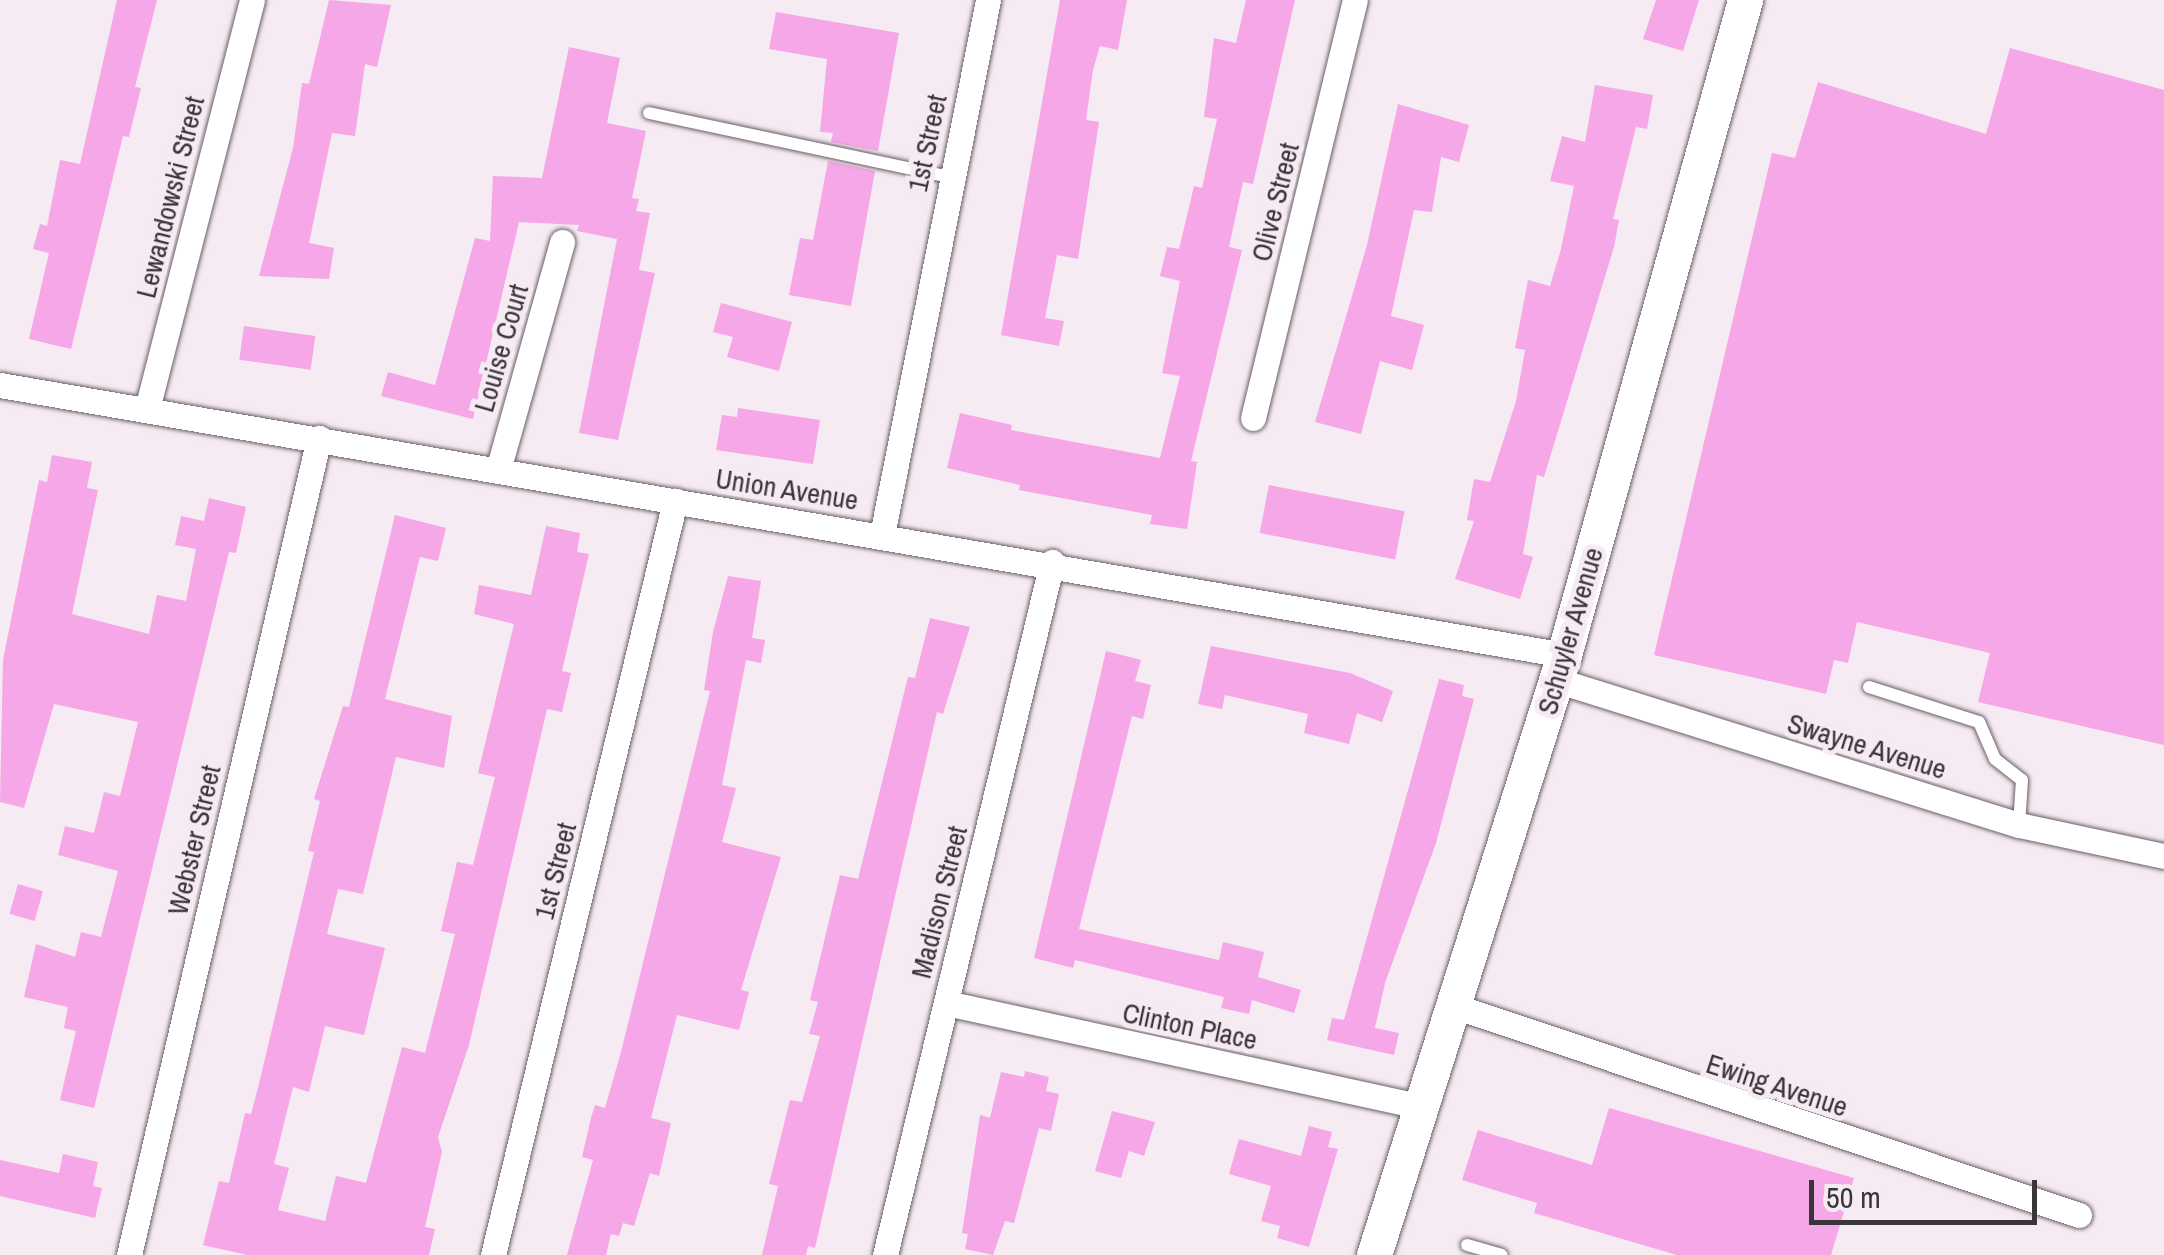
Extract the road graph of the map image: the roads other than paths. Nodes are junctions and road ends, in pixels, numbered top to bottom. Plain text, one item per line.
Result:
1 (252, 0) edge
2 (988, 0) edge
3 (1355, 0) edge
4 (1745, 0) edge
5 (649, 113) dead end
6 (950, 177) junction
7 (562, 242) dead end
8 (0, 385) edge
9 (147, 409) junction
10 (1252, 418) dead end
11 (319, 438) junction
12 (498, 470) junction
13 (675, 501) junction
14 (882, 535) junction
15 (1052, 562) junction
16 (1560, 667) junction
17 (1869, 687) dead end
18 (2019, 825) junction
19 (2164, 856) edge
20 (946, 1003) junction
21 (1457, 1008) junction
22 (1422, 1108) junction
23 (2079, 1215) dead end
24 (1468, 1245) dead end
25 (128, 1255) edge
26 (492, 1255) edge
27 (885, 1255) edge
28 (1374, 1255) edge
29 (1502, 1255) edge

1 - 9 street, Lewandowski Street
2 - 6 street, 1st Street
3 - 10 street, Olive Street
4 - 16 street, Schuyler Avenue
5 - 6 lane
6 - 14 street, 1st Street
7 - 12 street, Louise Court
8 - 9 street, Union Avenue
9 - 11 street, Union Avenue
11 - 12 street, Union Avenue
11 - 25 street, Webster Street
12 - 13 street, Union Avenue
13 - 14 street, Union Avenue
13 - 26 street, 1st Street
14 - 15 street, Union Avenue
15 - 16 street, Union Avenue
15 - 20 street, Madison Street
16 - 18 street, Swayne Avenue
16 - 21 street, Schuyler Avenue
17 - 18 lane
18 - 19 street, Swayne Avenue
20 - 22 street, Clinton Place
20 - 27 street, Madison Street
21 - 22 street, Schuyler Avenue
21 - 23 street, Ewing Avenue
22 - 28 street, Schuyler Avenue
24 - 29 lane

